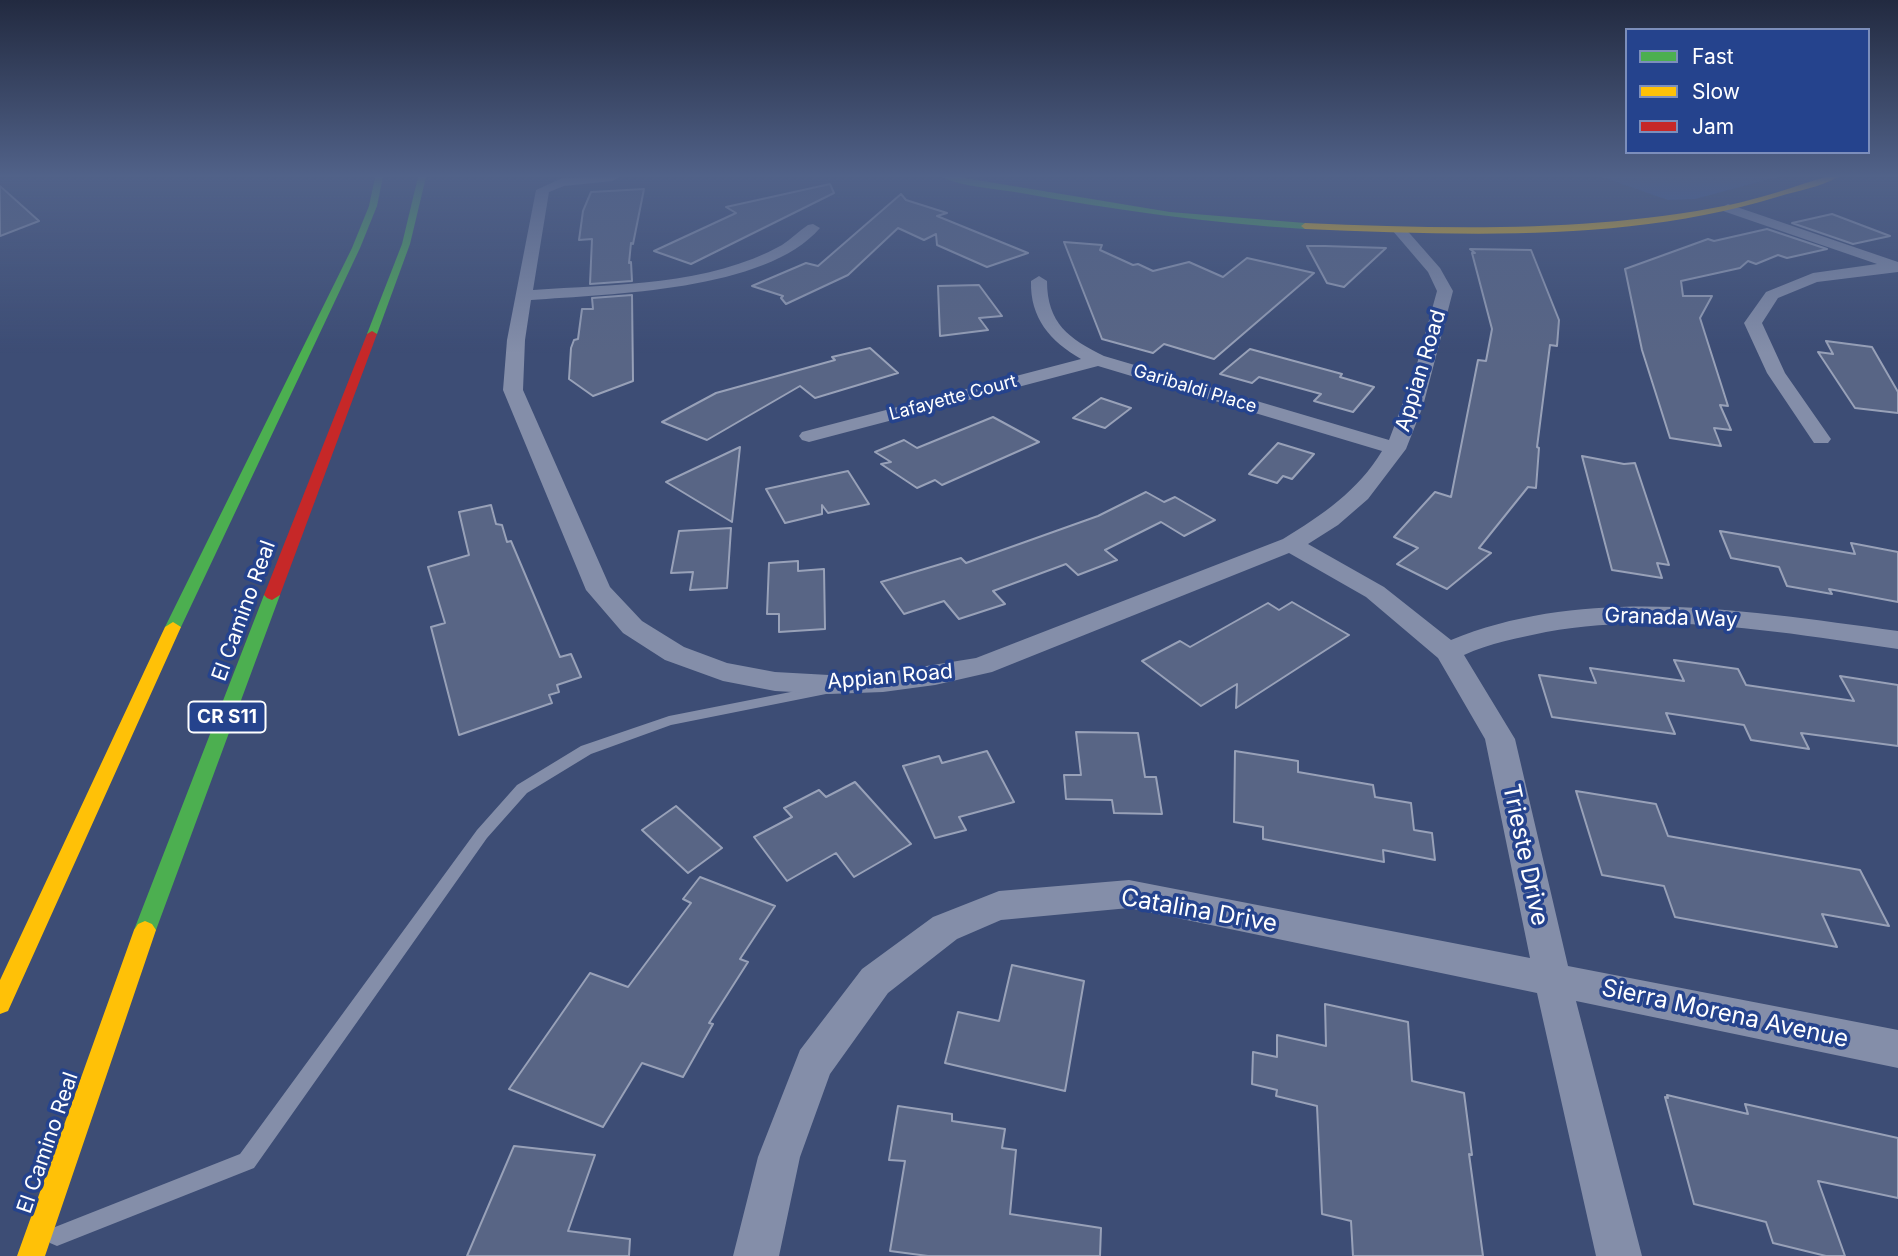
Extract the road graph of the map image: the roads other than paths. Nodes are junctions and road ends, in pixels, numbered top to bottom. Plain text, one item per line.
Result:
1 (361, 236) edge
2 (408, 236) edge
3 (535, 236) edge
4 (803, 236) edge
5 (1404, 236) edge
6 (1808, 236) edge
7 (1898, 267) edge
8 (1039, 281) dead end
9 (524, 296) junction
10 (1098, 360) junction
11 (808, 436) dead end
12 (1821, 439) dead end
13 (1396, 449) junction
14 (1291, 544) junction
15 (1898, 640) edge
16 (1448, 652) junction
17 (853, 684) junction
18 (1552, 978) junction
19 (0, 1004) edge
20 (1898, 1049) edge
21 (33, 1251) edge
22 (756, 1256) edge
23 (1619, 1256) edge

1 - 19 main road
2 - 21 main road, El Camino Real / CR S11
3 - 9 street, Appian Road
4 - 9 street
5 - 13 street, Appian Road
6 - 7 street
7 - 12 street
8 - 10 street, Garibaldi Place
9 - 17 street, Appian Road
10 - 11 street, Lafayette Court
10 - 13 street, Garibaldi Place
13 - 14 street, Appian Road
14 - 16 street, Trieste Drive
14 - 17 street, Appian Road
15 - 16 street, Granada Way
16 - 18 street, Trieste Drive
17 - 21 lane
18 - 20 street, Sierra Morena Avenue
18 - 22 street, Catalina Drive
18 - 23 street, Trieste Drive

